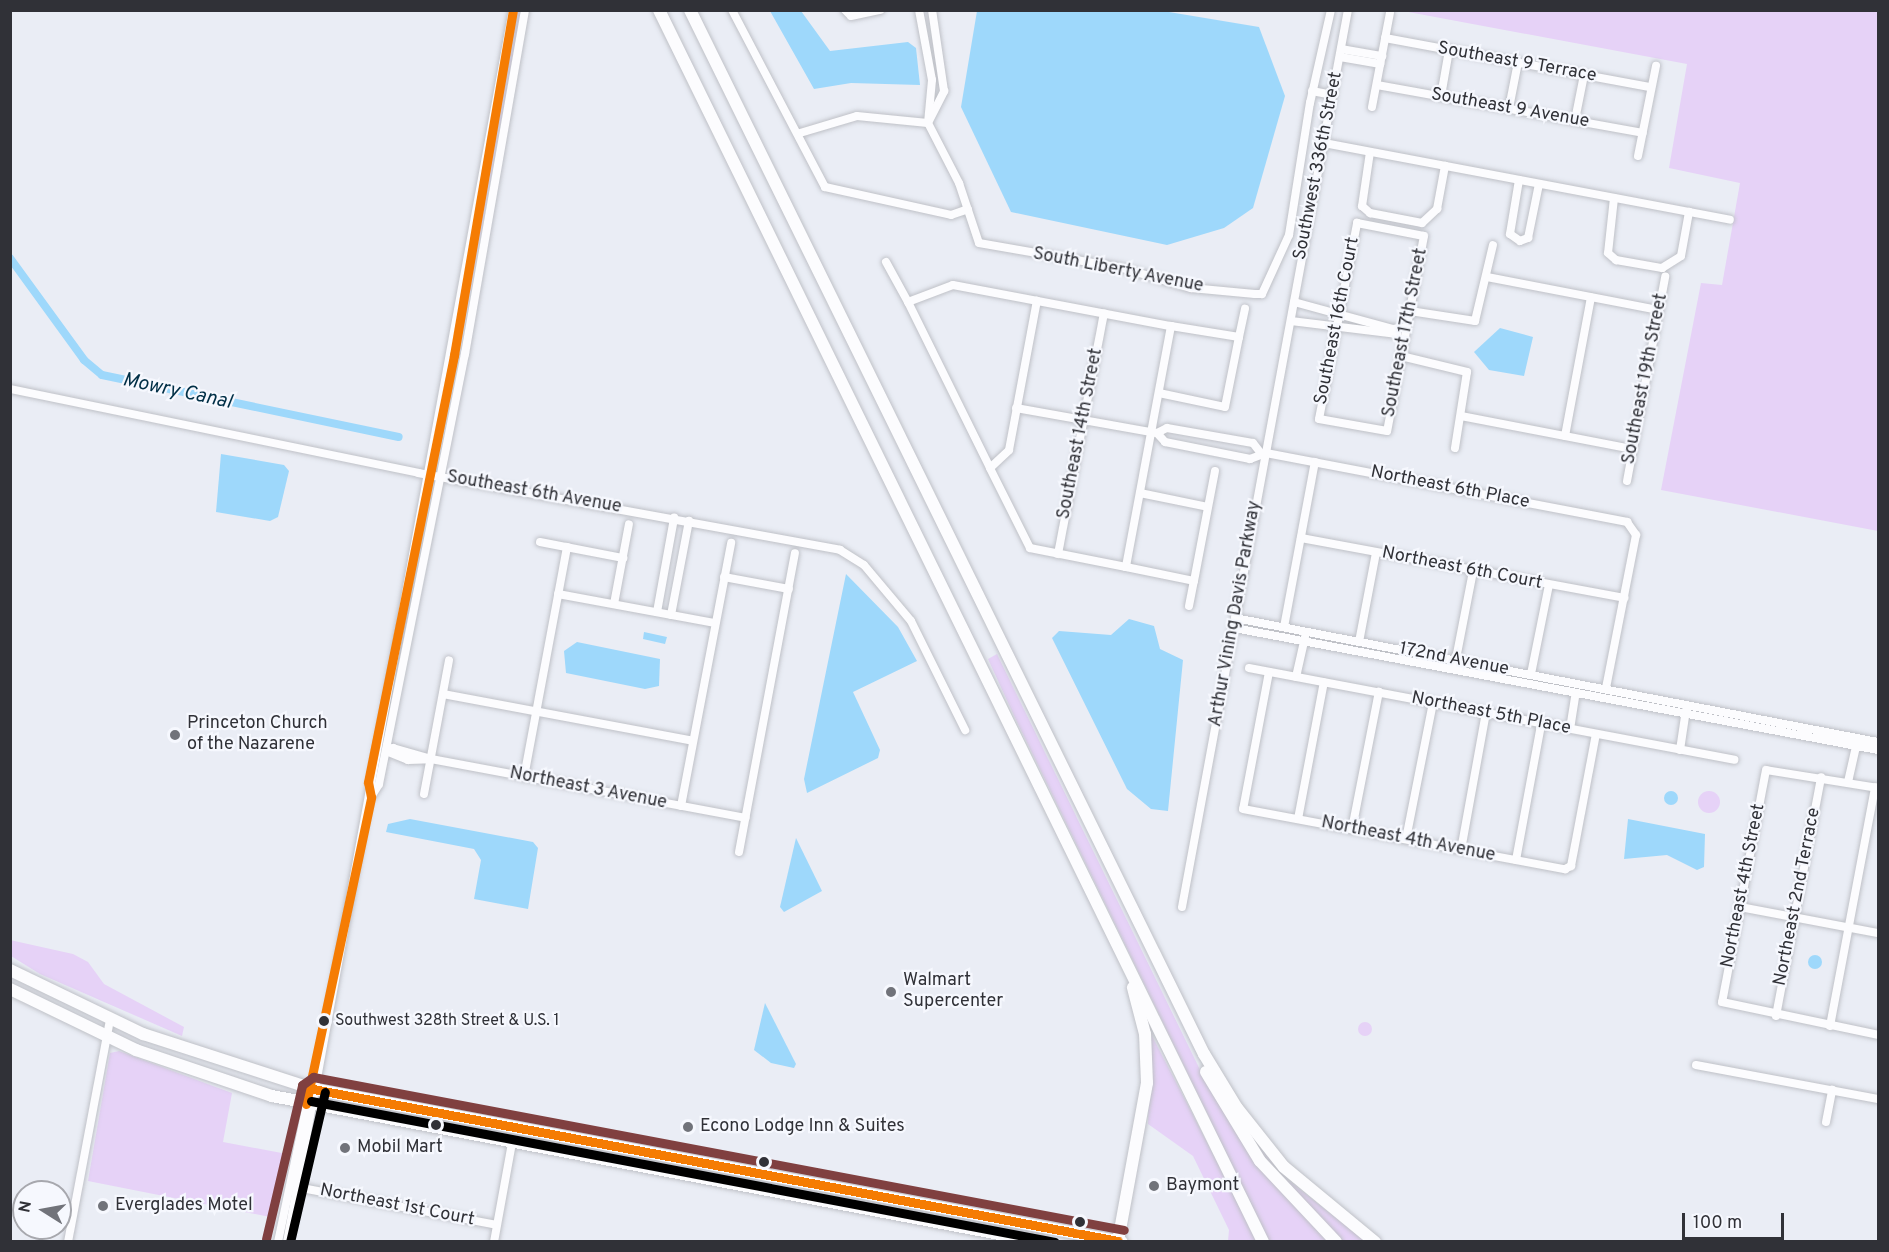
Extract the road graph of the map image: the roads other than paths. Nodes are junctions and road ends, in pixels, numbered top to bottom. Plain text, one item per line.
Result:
1 (513, 10) edge
2 (525, 10) edge
3 (658, 10) edge
4 (690, 10) edge
5 (732, 10) edge
6 (845, 10) edge
7 (880, 10) edge
8 (919, 10) edge
9 (932, 10) edge
10 (1331, 10) edge
11 (1348, 10) edge
12 (1390, 14) dead end
13 (1385, 38) junction
14 (1449, 50) junction
15 (1340, 53) junction
16 (1381, 60) junction
17 (1518, 62) junction
18 (1656, 66) dead end
19 (1584, 75) junction
20 (1377, 85) junction
21 (1650, 87) junction
22 (1312, 91) junction
23 (1333, 95) junction
24 (1441, 96) junction
25 (1372, 107) dead end
26 (1509, 108) junction
27 (1575, 120) junction
28 (928, 123) junction
29 (800, 133) junction
30 (1643, 133) junction
31 (1324, 143) junction
32 (1370, 152) junction
33 (1638, 156) dead end
34 (1445, 166) junction
35 (1519, 180) junction
36 (1539, 184) junction
37 (1614, 198) junction
38 (968, 209) junction
39 (1689, 212) junction
40 (1730, 220) dead end
41 (1357, 223) joint
42 (1493, 245) dead end
43 (886, 262) dead end
44 (1487, 277) junction
45 (1665, 277) dead end
46 (1591, 297) junction
47 (1037, 301) junction
48 (908, 302) junction
49 (1294, 302) junction
50 (1245, 309) dead end
51 (1659, 310) junction
52 (1410, 311) junction
53 (1104, 313) junction
54 (1339, 313) junction
55 (1291, 321) junction
56 (1376, 322) junction
57 (1171, 326) junction
58 (1336, 327) junction
59 (1406, 327) junction
60 (1372, 333) junction
61 (1239, 337) junction
62 (1403, 340) junction
63 (1401, 356) junction
64 (10, 389) edge
65 (1159, 393) junction
66 (1016, 408) junction
67 (1461, 416) junction
68 (1083, 420) junction
69 (1188, 431) junction
70 (1387, 431) joint
71 (1154, 433) junction
72 (1565, 436) junction
73 (1186, 446) junction
74 (1455, 448) dead end
75 (1633, 449) junction
76 (1263, 453) junction
77 (1315, 462) junction
78 (990, 468) junction
79 (1215, 471) dead end
80 (430, 475) junction
81 (441, 476) junction
82 (1628, 481) dead end
83 (1140, 493) junction
84 (1208, 507) junction
85 (674, 518) junction
86 (689, 521) junction
87 (630, 524) dead end
88 (1301, 538) junction
89 (540, 542) dead end
90 (730, 543) dead end
91 (567, 547) junction
92 (1376, 553) junction
93 (795, 554) dead end
94 (1058, 554) junction
95 (623, 558) junction
96 (1126, 567) junction
97 (1473, 571) junction
98 (724, 577) junction
99 (1194, 581) junction
100 (1549, 585) junction
101 (789, 589) junction
102 (660, 593) junction
103 (558, 594) junction
104 (674, 596) junction
105 (1624, 598) junction
106 (614, 604) junction
107 (1189, 606) dead end
108 (657, 612) junction
109 (671, 615) junction
110 (1235, 618) junction
111 (716, 623) junction
112 (1284, 627) junction
113 (1234, 628) junction
114 (1306, 632) junction
115 (1304, 641) junction
116 (1359, 642) junction
117 (449, 660) dead end
118 (1456, 660) junction
119 (1249, 668) dead end
120 (1454, 670) junction
121 (1269, 672) junction
122 (1531, 674) junction
123 (1296, 677) junction
124 (1324, 682) junction
125 (1606, 688) junction
126 (1379, 692) junction
127 (1576, 693) junction
128 (443, 694) junction
129 (1433, 703) junction
130 (1686, 704) junction
131 (1671, 706) junction
132 (536, 712) junction
133 (1486, 713) junction
134 (1686, 714) junction
135 (1541, 725) junction
136 (1570, 729) junction
137 (965, 730) dead end
138 (1596, 734) junction
139 (693, 741) junction
140 (1857, 742) junction
141 (1878, 742) edge
142 (1680, 750) junction
143 (1878, 750) edge
144 (386, 751) junction
145 (431, 759) junction
146 (1734, 760) dead end
147 (524, 777) junction
148 (1821, 777) junction
149 (1848, 783) junction
150 (1877, 788) edge
151 (424, 794) dead end
152 (371, 797) junction
153 (681, 807) junction
154 (746, 818) junction
155 (1298, 819) junction
156 (1352, 830) junction
157 (1406, 839) junction
158 (1461, 850) junction
159 (739, 852) dead end
160 (1516, 860) junction
161 (1182, 907) dead end
162 (1740, 907) junction
163 (1794, 917) junction
164 (1848, 927) junction
165 (1878, 933) edge
166 (1130, 967) junction
167 (10, 970) edge
168 (10, 989) edge
169 (1776, 1016) junction
170 (110, 1020) junction
171 (1187, 1022) junction
172 (1830, 1026) junction
173 (1878, 1035) edge
174 (107, 1037) junction
175 (1696, 1065) dead end
176 (313, 1089) junction
177 (1832, 1090) junction
178 (1878, 1099) edge
179 (310, 1105) junction
180 (1826, 1122) dead end
181 (512, 1143) junction
182 (295, 1187) junction
183 (1125, 1204) junction
184 (287, 1215) junction
185 (497, 1225) junction
186 (1095, 1236) junction
187 (1120, 1241) edge
188 (68, 1242) edge
189 (278, 1242) edge
190 (286, 1242) edge
191 (494, 1242) edge
192 (1042, 1242) edge
193 (1263, 1242) edge
194 (1336, 1242) edge
195 (1375, 1242) edge

1 - 80 street
2 - 81 street
3 - 166 highway
4 - 171 highway
5 - 29 street
6 - 7 street
8 - 28 street
9 - 28 street
10 - 22 street
11 - 15 street, Southwest 336th Street
12 - 13 street
13 - 14 street, Southeast 9 Terrace
13 - 16 street
14 - 17 street, Southeast 9 Terrace
14 - 24 street
15 - 16 street
15 - 23 street, Southwest 336th Street
16 - 20 street
17 - 19 street, Southeast 9 Terrace
17 - 26 street
18 - 21 street
19 - 21 street, Southeast 9 Terrace
19 - 27 street
20 - 24 street, Southeast 9 Avenue
20 - 25 street
21 - 30 street
22 - 23 street
22 - 38 street, South Liberty Avenue
23 - 31 street, Southwest 336th Street
24 - 26 street, Southeast 9 Avenue
26 - 27 street, Southeast 9 Avenue
27 - 30 street, Southeast 9 Avenue
28 - 29 street
28 - 38 street
29 - 38 street
30 - 33 street
31 - 32 street
31 - 49 street, Southwest 336th Street
32 - 34 street
32 - 34 street
34 - 35 street
35 - 36 street
35 - 36 street
36 - 37 street
37 - 39 street
37 - 39 street
39 - 40 street
41 - 52 street, Southeast 17th Street
41 - 54 street, Southeast 16th Court
42 - 44 street
43 - 48 street
44 - 46 street
44 - 52 street
45 - 51 street, Southeast 19th Street
46 - 51 street
46 - 72 street
47 - 48 street
47 - 53 street
47 - 66 street
48 - 78 street
49 - 54 street
49 - 55 street, Southwest 336th Street
50 - 61 street
51 - 75 street, Southeast 19th Street
52 - 59 street, Southeast 17th Street
53 - 57 street
53 - 68 street, Southeast 14th Street
54 - 56 street
54 - 58 street, Southeast 16th Court
55 - 58 street
55 - 76 street, Arthur Vining Davis Parkway
56 - 59 street
56 - 60 street
57 - 61 street
57 - 65 street
58 - 60 street
58 - 70 street, Southeast 16th Court
59 - 62 street, Southeast 17th Street
60 - 62 street
61 - 65 street
62 - 63 street, Southeast 17th Street
63 - 67 street
63 - 70 street, Southeast 17th Street
64 - 80 street, Southeast 6th Avenue
65 - 71 street
66 - 68 street
66 - 78 street
67 - 72 street
67 - 74 street
68 - 71 street
68 - 94 street, Southeast 14th Street
69 - 71 street
69 - 73 street
69 - 76 street
71 - 73 street
71 - 83 street
72 - 75 street
73 - 76 street
75 - 82 street, Southeast 19th Street
76 - 77 street, Northeast 6th Place
76 - 110 street, Arthur Vining Davis Parkway
77 - 88 street
77 - 105 street, Northeast 6th Place
78 - 94 street
79 - 84 street
80 - 81 street, Southeast 6th Avenue
80 - 152 street
81 - 85 street, Southeast 6th Avenue
81 - 144 street
83 - 84 street
83 - 96 street
84 - 99 street
85 - 86 street, Southeast 6th Avenue
85 - 102 street
86 - 104 street
86 - 137 street, Southeast 6th Avenue
87 - 95 street
88 - 92 street, Northeast 6th Court
88 - 112 street
89 - 91 street
90 - 98 street
91 - 95 street
91 - 103 street
92 - 97 street, Northeast 6th Court
92 - 116 street
93 - 101 street
94 - 96 street
95 - 106 street
96 - 99 street
97 - 100 street, Northeast 6th Court
97 - 118 street
98 - 101 street
98 - 111 street
99 - 107 street
100 - 105 street, Northeast 6th Court
100 - 122 street
101 - 154 street
102 - 104 street
102 - 108 street
103 - 106 street
103 - 132 street
104 - 109 street
105 - 125 street
106 - 108 street
108 - 109 street
109 - 111 street
110 - 112 street, 172nd Avenue
110 - 113 street, Arthur Vining Davis Parkway
111 - 139 street
112 - 114 street, 172nd Avenue
113 - 115 street, 172nd Avenue
113 - 161 street, Arthur Vining Davis Parkway
114 - 115 street
114 - 116 street, 172nd Avenue
115 - 120 street, 172nd Avenue
115 - 123 street
116 - 118 street, 172nd Avenue
117 - 128 street
118 - 120 street
118 - 122 street, 172nd Avenue
119 - 121 street, Northeast 5th Place
120 - 127 street, 172nd Avenue
121 - 123 street, Northeast 5th Place
121 - 155 street, Northeast 4th Avenue
122 - 125 street, 172nd Avenue
123 - 124 street, Northeast 5th Place
124 - 126 street, Northeast 5th Place
124 - 155 street
125 - 131 street, 172nd Avenue
126 - 129 street, Northeast 5th Place
126 - 156 street
127 - 131 street, 172nd Avenue
127 - 136 street
128 - 132 street
128 - 145 street
129 - 133 street, Northeast 5th Place
129 - 157 street
130 - 131 street
130 - 134 street
130 - 140 street
131 - 134 street
132 - 139 street
132 - 147 street
133 - 135 street, Northeast 5th Place
133 - 158 street
134 - 140 street
134 - 142 street
135 - 136 street, Northeast 5th Place
135 - 160 street
136 - 138 street, Northeast 5th Place
138 - 142 street, Northeast 5th Place
138 - 160 street, Northeast 4th Avenue
139 - 153 street
140 - 141 street
140 - 143 street
140 - 149 street
142 - 146 street, Northeast 5th Place
144 - 145 street, Northeast 3 Avenue
144 - 152 street
145 - 147 street, Northeast 3 Avenue
145 - 151 street
147 - 153 street, Northeast 3 Avenue
148 - 149 street
148 - 162 street, Northeast 4th Street
148 - 163 street, Northeast 2nd Terrace
149 - 150 street
150 - 164 street
152 - 176 street
153 - 154 street, Northeast 3 Avenue
154 - 159 street
155 - 156 street, Northeast 4th Avenue
156 - 157 street, Northeast 4th Avenue
157 - 158 street, Northeast 4th Avenue
158 - 160 street, Northeast 4th Avenue
162 - 163 street
162 - 169 street, Northeast 4th Street
163 - 164 street
163 - 169 street, Northeast 2nd Terrace
164 - 165 street
164 - 172 street
166 - 183 highway
166 - 193 highway
167 - 170 highway
168 - 174 highway
169 - 172 street
170 - 174 street
170 - 176 highway
171 - 194 highway
171 - 195 highway
172 - 173 street
174 - 179 highway
174 - 188 street
175 - 177 street
176 - 179 street
176 - 186 highway
177 - 178 street
177 - 180 street
179 - 181 highway
179 - 182 street
181 - 185 street
181 - 192 highway
182 - 184 street
182 - 185 street, Northeast 1st Court
183 - 186 highway
183 - 187 highway
184 - 189 street
184 - 190 street
185 - 191 street
186 - 187 highway

